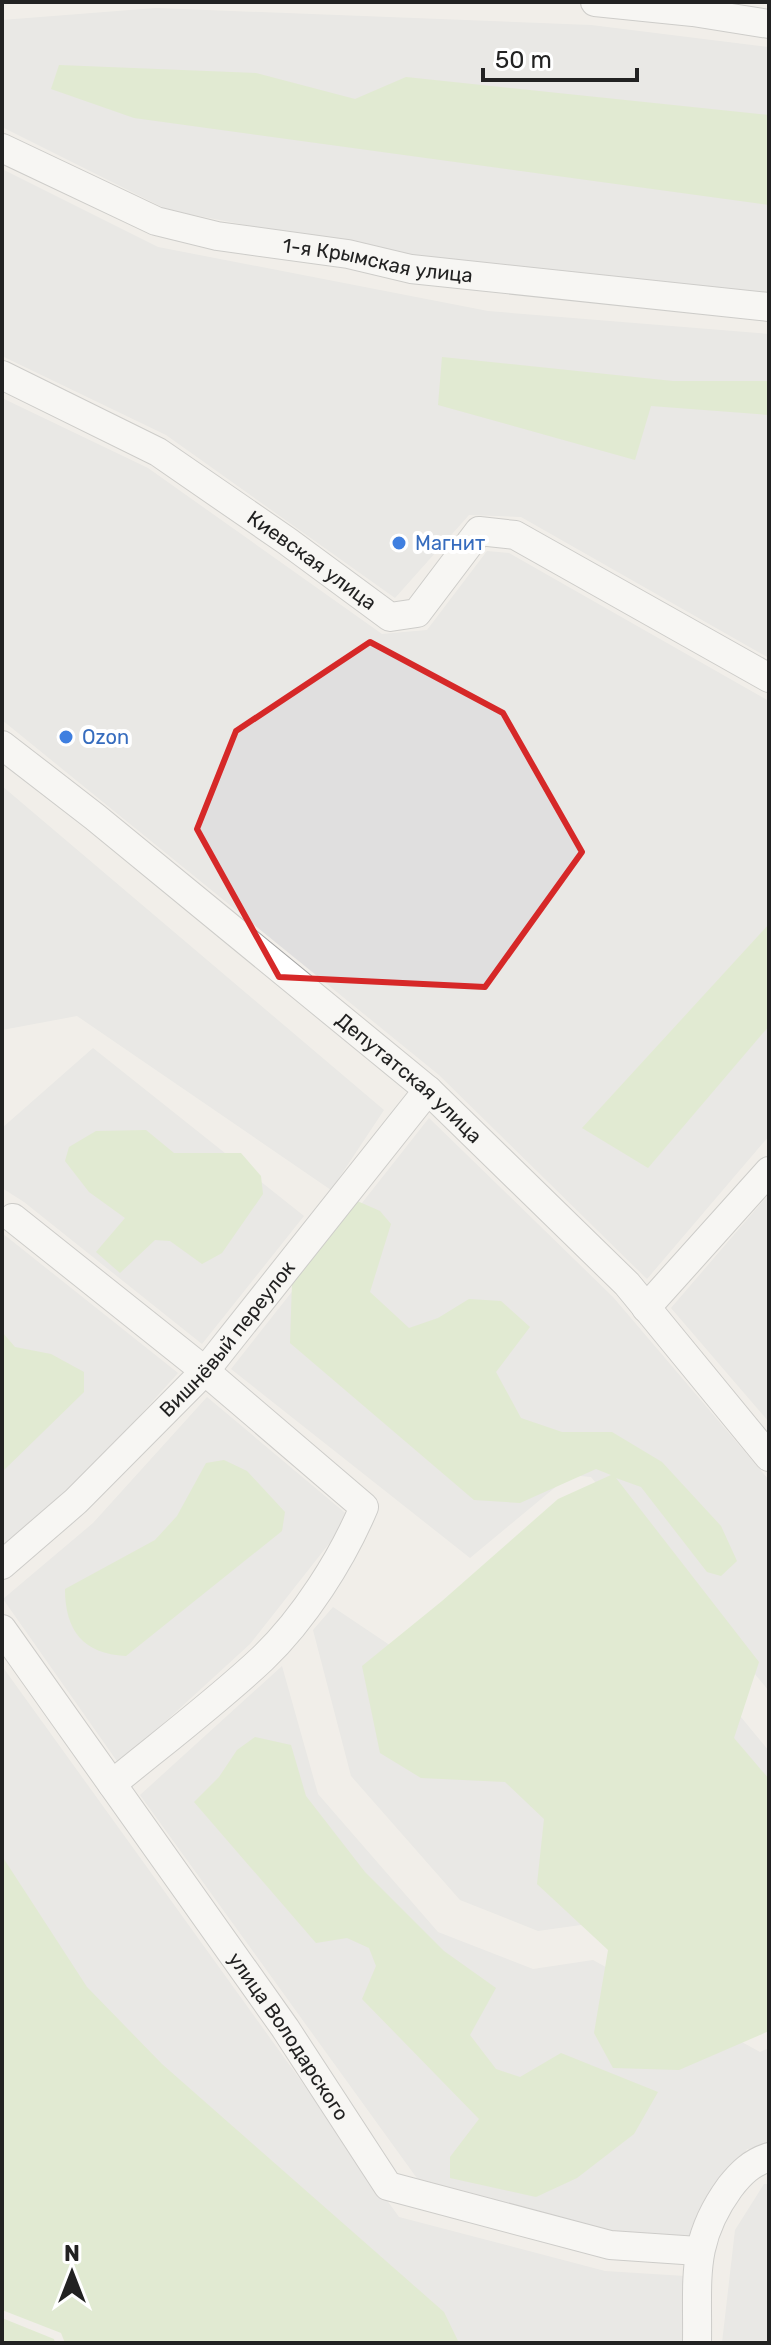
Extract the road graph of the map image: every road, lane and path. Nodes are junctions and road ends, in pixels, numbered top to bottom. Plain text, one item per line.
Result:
1 (595, 2) edge
2 (623, 3) edge
3 (769, 24) edge
4 (2, 148) edge
5 (769, 307) edge
6 (2, 375) edge
7 (769, 678) edge
8 (2, 745) edge
9 (428, 1090) junction
10 (769, 1171) edge
11 (13, 1218) dead end
12 (646, 1308) junction
13 (205, 1371) junction
14 (769, 1457) edge
15 (2, 1565) edge
16 (2, 1629) edge
17 (112, 1784) junction
18 (769, 2157) edge
19 (698, 2251) junction
20 (697, 2343) edge

1 - 2 street
2 - 3 street
4 - 5 street, 1-я Крымская улица
6 - 7 street, Киевская улица
8 - 9 street, Депутатская улица
9 - 12 street, Депутатская улица
9 - 13 street, Вишнёвый переулок
10 - 12 street
11 - 13 street
12 - 14 street, Депутатская улица
13 - 15 street, Вишнёвый переулок
13 - 17 street
16 - 17 street, улица Володарского
17 - 19 street, улица Володарского
18 - 19 street
19 - 20 street

